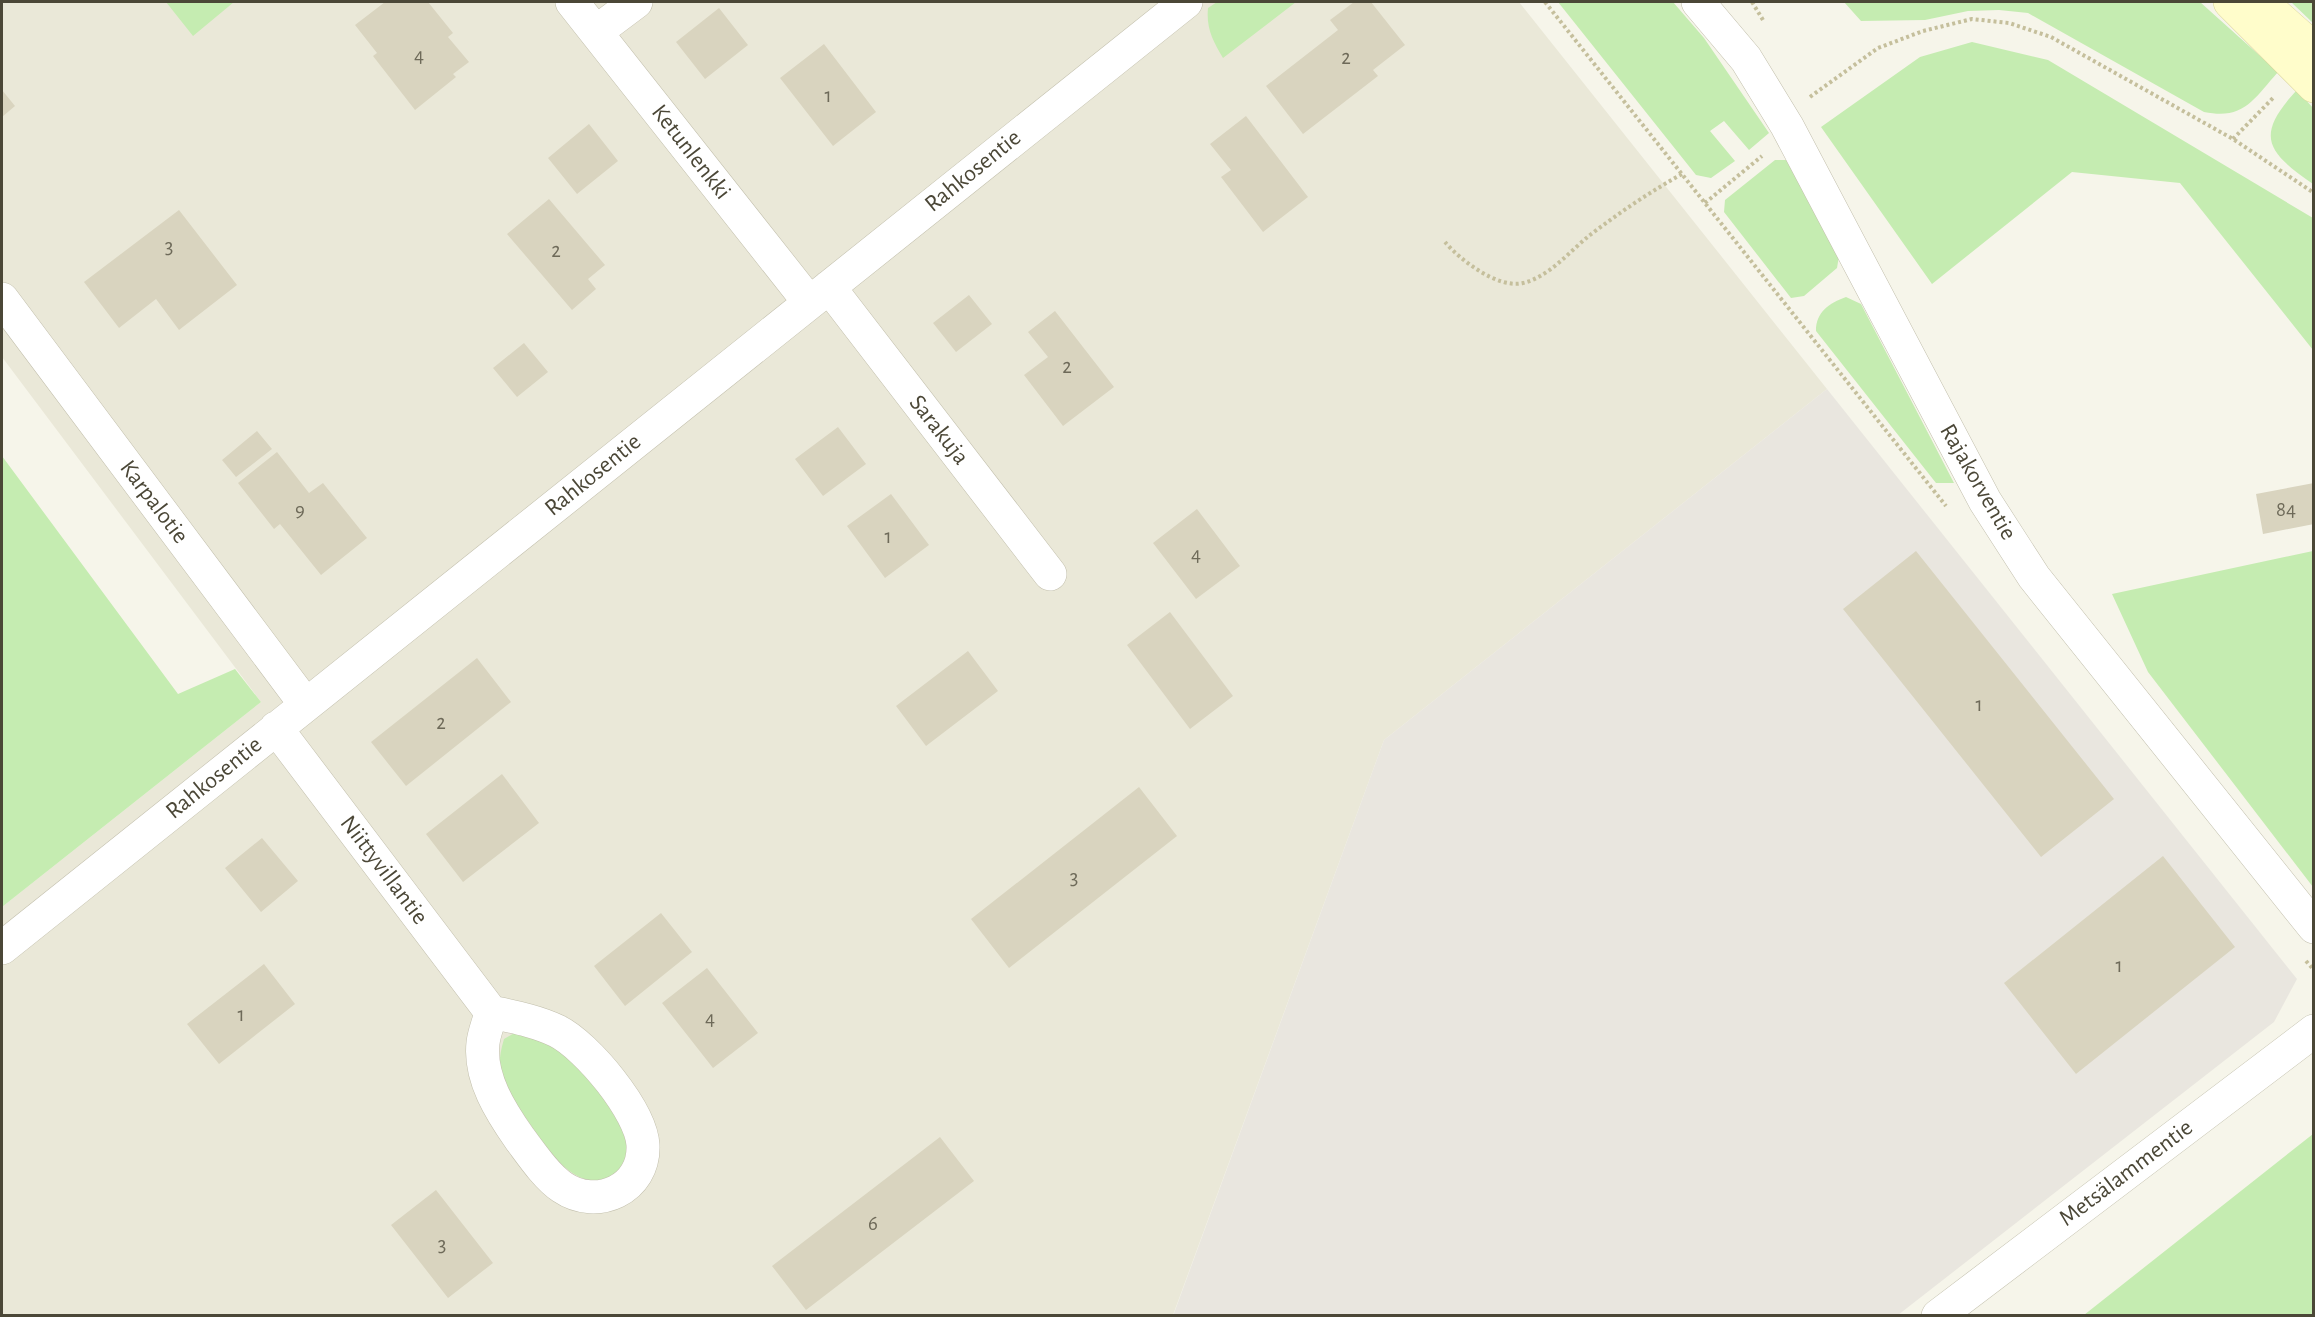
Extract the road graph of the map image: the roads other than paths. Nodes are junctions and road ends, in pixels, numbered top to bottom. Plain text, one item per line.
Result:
1 (572, 2) edge
2 (636, 2) edge
3 (1186, 2) edge
4 (1698, 2) edge
5 (2230, 2) edge
6 (2261, 2) edge
7 (596, 32) junction
8 (2313, 49) edge
9 (2313, 86) edge
10 (819, 294) junction
11 (2, 299) edge
12 (1050, 574) dead end
13 (306, 705) junction
14 (276, 728) junction
15 (2306, 939) edge
16 (2, 948) edge
17 (491, 1012) junction
18 (2313, 1031) edge
19 (1938, 1316) edge

1 - 7 street, Ketunlenkki
2 - 7 street
3 - 10 street, Rahkosentie
4 - 15 street, Rajakorventie
5 - 9 main road
6 - 8 main road
7 - 10 street, Ketunlenkki
10 - 12 street, Sarakuja
10 - 13 street, Rahkosentie
11 - 13 street, Karpalotie
13 - 14 street, Rahkosentie
14 - 16 street, Rahkosentie
14 - 17 street, Niittyvillantie
17 - 17 street
18 - 19 street, Metsälammentie

